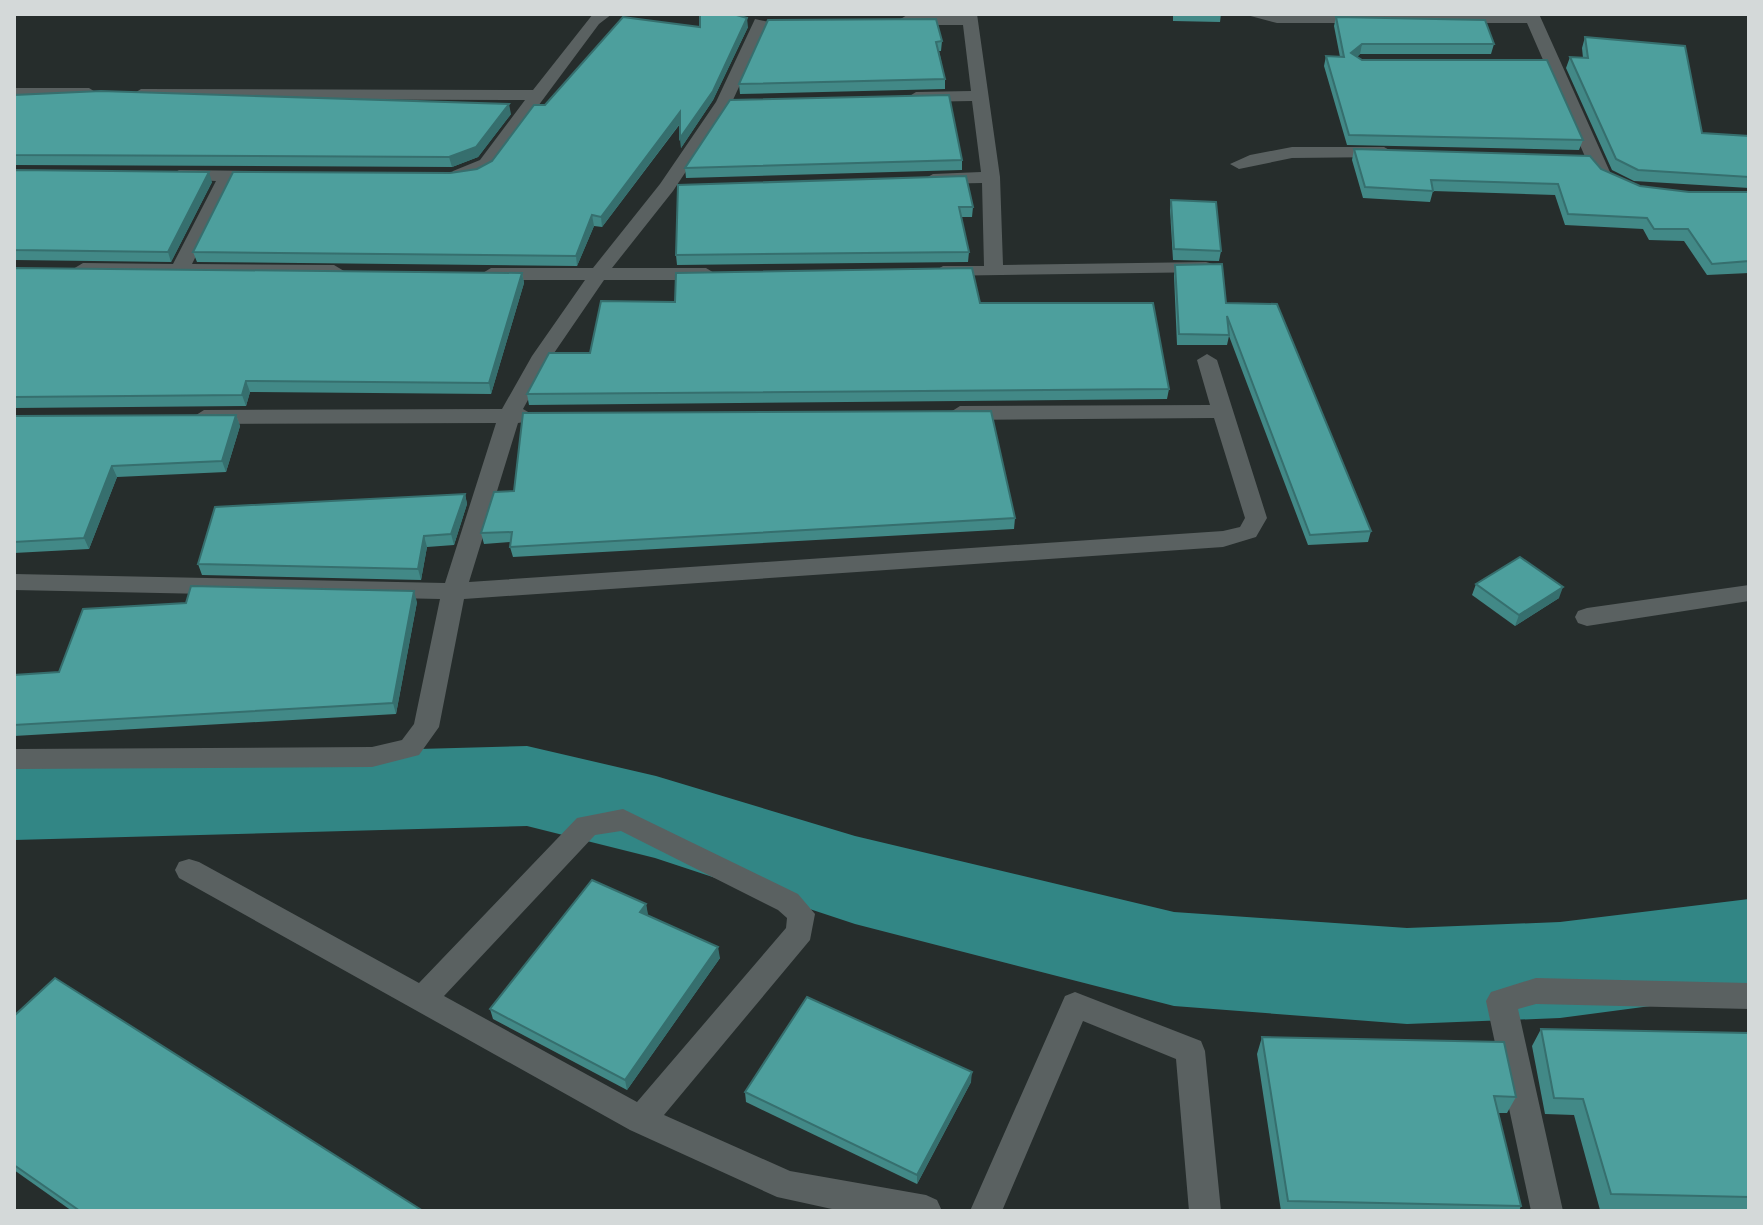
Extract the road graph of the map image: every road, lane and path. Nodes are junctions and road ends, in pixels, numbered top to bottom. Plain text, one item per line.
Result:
1 (604, 14) edge
2 (1251, 14) edge
3 (1532, 16) edge
4 (969, 17) edge
5 (895, 20) edge
6 (761, 21) dead end
7 (14, 93) edge
8 (539, 95) junction
9 (977, 96) junction
10 (898, 98) edge
11 (1400, 152) edge
12 (1239, 164) dead end
13 (167, 175) edge
14 (437, 175) edge
15 (227, 176) junction
16 (287, 176) edge
17 (991, 177) junction
18 (914, 180) edge
19 (1633, 189) edge
20 (1212, 268) edge
21 (59, 269) edge
22 (180, 269) junction
23 (350, 271) edge
24 (994, 271) junction
25 (930, 272) edge
26 (474, 273) edge
27 (724, 274) edge
28 (598, 275) junction
29 (1207, 360) dead end
30 (1221, 411) junction
31 (936, 413) edge
32 (509, 416) junction
33 (540, 416) edge
34 (190, 417) edge
35 (14, 582) edge
36 (454, 591) junction
37 (1749, 593) edge
38 (1587, 617) dead end
39 (14, 759) edge
40 (189, 870) dead end
41 (1749, 996) edge
42 (422, 1000) junction
43 (641, 1120) junction
44 (926, 1211) edge
45 (986, 1211) edge
46 (1205, 1211) edge
47 (1547, 1211) edge

1 - 8 street
2 - 3 street
3 - 19 street
4 - 5 street
4 - 9 street
6 - 28 street
7 - 8 street
8 - 14 street
9 - 10 street
9 - 17 street
11 - 12 street
13 - 15 street
15 - 16 street
15 - 22 street
17 - 18 street
17 - 24 street
20 - 24 street
21 - 22 street
22 - 23 street
24 - 25 street
26 - 28 street
27 - 28 street
28 - 32 street
29 - 30 street
30 - 31 street
30 - 36 street
32 - 33 street
32 - 34 street
32 - 36 street
35 - 36 street
36 - 39 street
37 - 38 street
40 - 42 street
41 - 47 street
42 - 43 street
42 - 43 street
43 - 44 street
45 - 46 street

